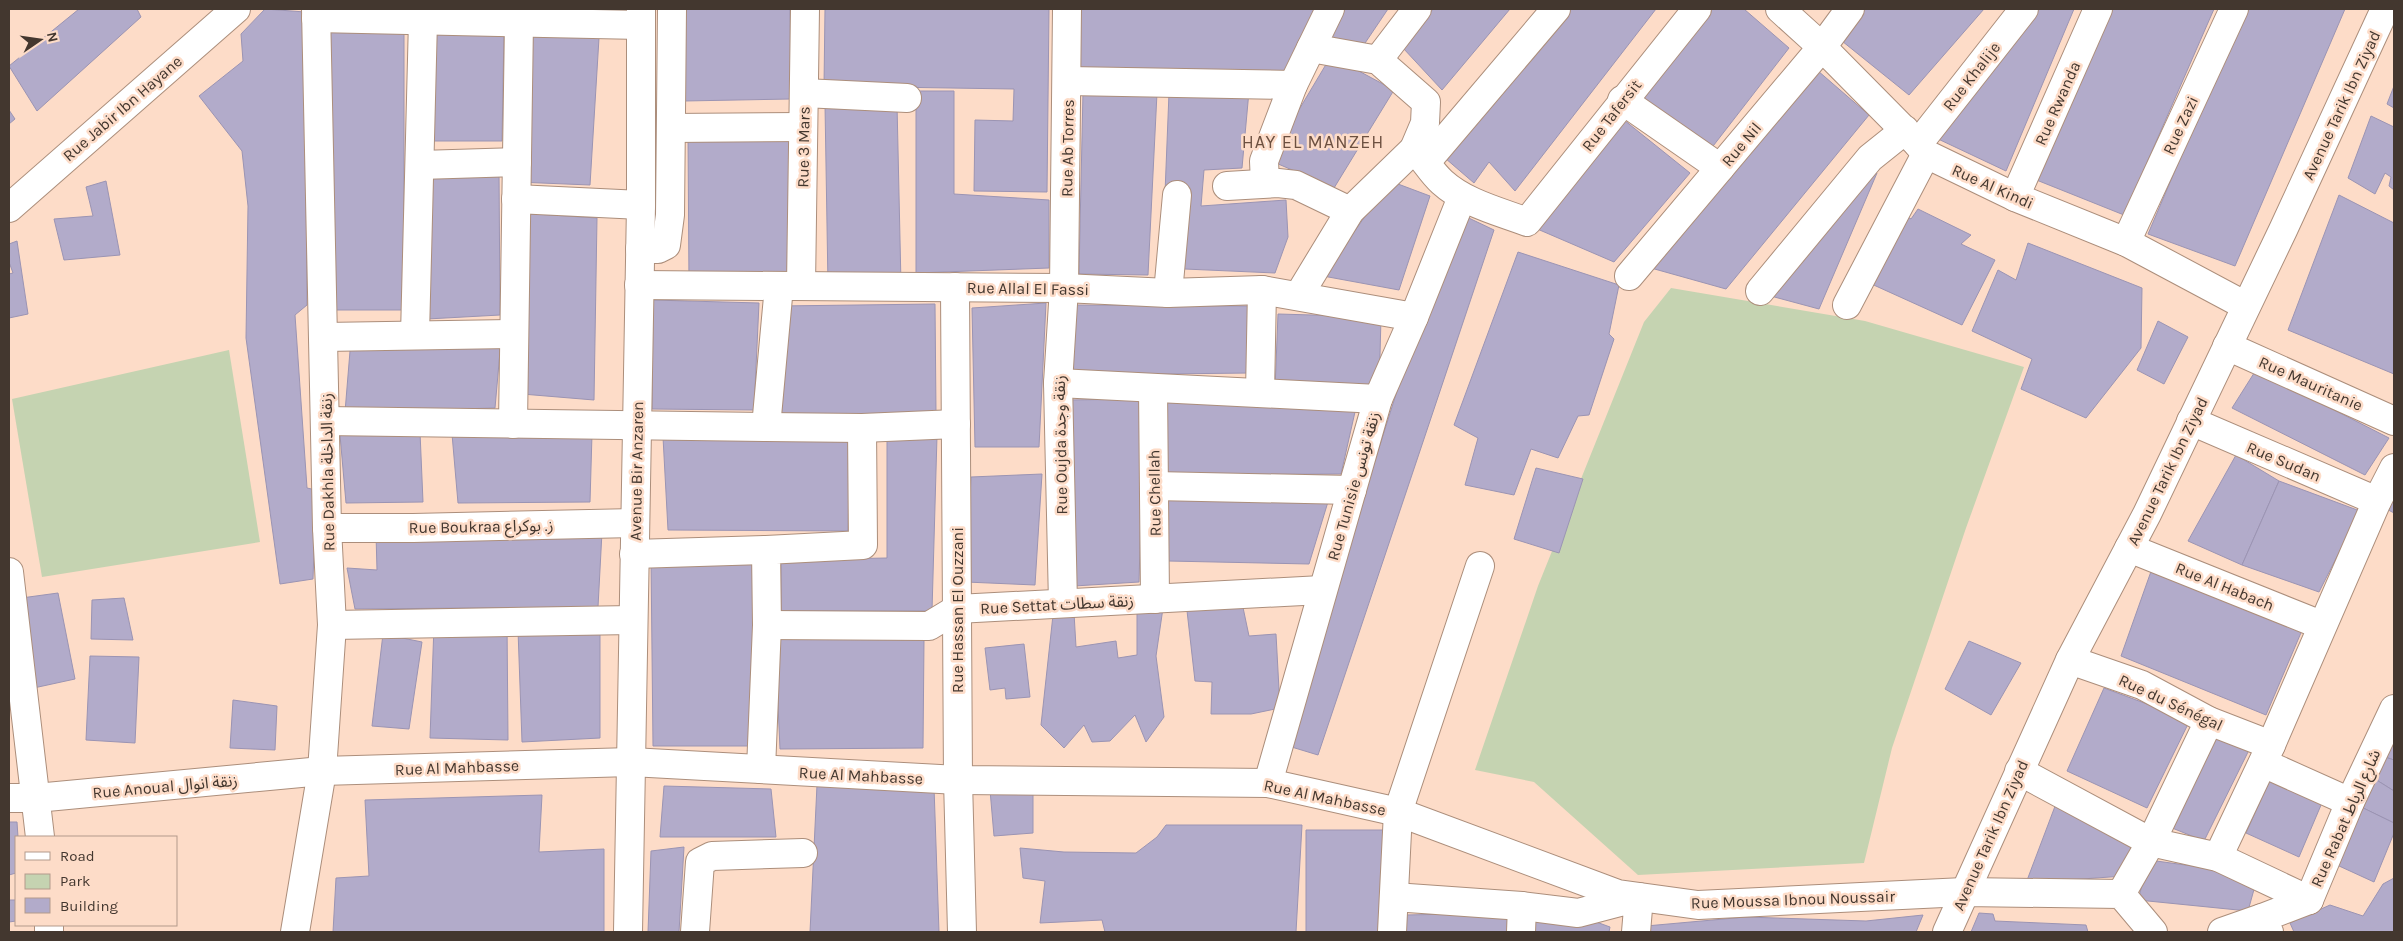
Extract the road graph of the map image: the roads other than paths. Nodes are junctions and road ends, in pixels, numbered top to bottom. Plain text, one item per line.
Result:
1 (236, 9) edge
2 (672, 9) edge
3 (805, 9) edge
4 (1067, 9) edge
5 (1330, 9) edge
6 (1417, 9) edge
7 (1556, 9) edge
8 (1697, 9) edge
9 (1780, 9) edge
10 (1850, 9) edge
11 (2024, 9) edge
12 (2098, 9) edge
13 (2234, 9) edge
14 (2385, 9) edge
15 (316, 13) edge
16 (641, 17) edge
17 (423, 20) junction
18 (519, 22) junction
19 (1822, 47) junction
20 (1311, 48) junction
21 (1378, 60) junction
22 (1068, 80) junction
23 (1293, 85) junction
24 (804, 93) junction
25 (907, 98) dead end
26 (1622, 100) junction
27 (804, 127) junction
28 (671, 128) junction
29 (1916, 143) junction
30 (1420, 155) junction
31 (517, 162) junction
32 (420, 165) junction
33 (1720, 168) junction
34 (1265, 183) junction
35 (1227, 186) dead end
36 (1177, 195) dead end
37 (1462, 197) junction
38 (2015, 197) junction
39 (516, 199) junction
40 (641, 204) junction
41 (9, 208) edge
42 (1350, 211) junction
43 (2126, 242) junction
44 (640, 250) junction
45 (1629, 276) dead end
46 (639, 284) junction
47 (790, 286) junction
48 (955, 287) junction
49 (1064, 288) junction
50 (1262, 290) junction
51 (1760, 291) dead end
52 (1168, 292) junction
53 (1299, 295) junction
54 (1847, 305) dead end
55 (2246, 306) junction
56 (1414, 318) junction
57 (514, 334) junction
58 (415, 335) junction
59 (324, 337) junction
60 (2227, 346) junction
61 (1058, 383) junction
62 (1153, 388) junction
63 (1260, 394) junction
64 (1378, 399) junction
65 (325, 420) junction
66 (2394, 420) edge
67 (2191, 421) junction
68 (513, 424) junction
69 (637, 424) junction
70 (956, 424) junction
71 (766, 428) junction
72 (862, 428) junction
73 (2394, 468) edge
74 (1154, 486) junction
75 (1352, 490) junction
76 (2377, 501) junction
77 (634, 523) junction
78 (328, 528) junction
79 (2129, 548) junction
80 (766, 550) junction
81 (634, 554) junction
82 (1480, 566) dead end
83 (9, 572) edge
84 (1322, 590) junction
85 (1155, 599) junction
86 (1064, 603) junction
87 (957, 609) junction
88 (633, 620) junction
89 (332, 625) junction
90 (767, 625) junction
91 (2321, 626) junction
92 (2070, 660) junction
93 (2394, 709) edge
94 (2209, 721) junction
95 (2267, 754) junction
96 (631, 762) junction
97 (761, 769) junction
98 (322, 771) junction
99 (2019, 771) junction
100 (958, 780) junction
101 (1268, 782) junction
102 (9, 798) edge
103 (36, 798) junction
104 (2350, 802) junction
105 (1398, 812) junction
106 (40, 836) edge
107 (2151, 842) junction
108 (803, 853) dead end
109 (2218, 857) junction
110 (1964, 892) junction
111 (2121, 894) junction
112 (1394, 897) junction
113 (1639, 897) junction
114 (2309, 900) junction
115 (1521, 919) edge
116 (2265, 925) edge
117 (295, 932) edge
118 (628, 932) edge
119 (695, 932) edge
120 (962, 932) edge
121 (1392, 932) edge
122 (1636, 932) edge
123 (1947, 932) edge
124 (2153, 932) edge
125 (2222, 932) edge

1 - 41 street, Rue Jabir Ibn Hayane
2 - 28 street
3 - 24 street, Rue 3 Mars
4 - 22 street, Rue Ab Torres
5 - 20 street
6 - 21 street
7 - 30 street
8 - 26 street, Rue Tafersit
9 - 19 street, Rue Al Kindi
10 - 19 street, Rue Nil
11 - 29 street, Rue Khalije
12 - 38 street, Rue Rwanda
13 - 43 street, Rue Zazi
14 - 55 street, Avenue Tarik Ibn Ziyad
15 - 17 street
15 - 59 street, Rue Dakhla زنقة الداخلة
16 - 18 street
16 - 40 street, Avenue Bir Anzaren
17 - 18 street
17 - 32 street
18 - 31 street
19 - 29 street, Rue Al Kindi
19 - 33 street, Rue Nil
20 - 21 street
20 - 23 street
21 - 30 street
22 - 23 street
22 - 49 street, Rue Ab Torres
23 - 34 street
24 - 25 street
24 - 27 street, Rue 3 Mars
26 - 33 street
26 - 37 street, Rue Tafersit
27 - 28 street
27 - 47 street, Rue 3 Mars
28 - 44 street
29 - 38 street, Rue Al Kindi
29 - 51 street
29 - 54 street
30 - 37 street
30 - 42 street
31 - 32 street
31 - 39 street
32 - 58 street
33 - 45 street, Rue Nil
34 - 35 street
34 - 42 street
36 - 52 street
37 - 56 street, Rue Tunisie زنقة تونس
38 - 43 street, Rue Al Kindi
39 - 40 street
39 - 57 street
40 - 44 street, Avenue Bir Anzaren
42 - 53 street
43 - 55 street, Rue Al Kindi
44 - 46 street, Avenue Bir Anzaren
46 - 47 street, Rue Allal El Fassi
46 - 69 street, Avenue Bir Anzaren
47 - 48 street, Rue Allal El Fassi
47 - 71 street, Rue 3 Mars
48 - 49 street, Rue Allal El Fassi
48 - 70 street, Rue Hassan El Ouzzani
49 - 52 street, Rue Allal El Fassi
49 - 61 street, Rue Oujda زنقة وجدة
50 - 52 street, Rue Allal El Fassi
50 - 53 street, Rue Allal El Fassi
50 - 63 street
53 - 56 street, Rue Allal El Fassi
55 - 60 street, Avenue Tarik Ibn Ziyad
56 - 64 street, Rue Tunisie زنقة تونس
57 - 58 street
57 - 68 street
58 - 59 street
59 - 65 street, Rue Dakhla زنقة الداخلة
60 - 66 street, Rue Mauritanie
60 - 67 street, Avenue Tarik Ibn Ziyad
61 - 62 street
61 - 86 street, Rue Oujda زنقة وجدة
62 - 63 street
62 - 74 street, Rue Chellah
63 - 64 street
64 - 75 street, Rue Tunisie زنقة تونس
65 - 68 street
65 - 78 street, Rue Dakhla زنقة الداخلة
67 - 76 street, Rue Sudan
67 - 79 street, Avenue Tarik Ibn Ziyad
68 - 69 street
69 - 71 street
69 - 77 street, Avenue Bir Anzaren
70 - 72 street
70 - 87 street, Rue Hassan El Ouzzani
71 - 72 street
72 - 80 street
73 - 76 street
74 - 75 street
74 - 85 street, Rue Chellah
75 - 84 street, Rue Tunisie زنقة تونس
76 - 91 street
77 - 78 street, Rue Boukraa ز. بوكراع
77 - 81 street, Avenue Bir Anzaren
78 - 89 street, Rue Dakhla زنقة الداخلة
79 - 91 street, Rue Al Habach
79 - 92 street, Avenue Tarik Ibn Ziyad
80 - 81 street
80 - 90 street
81 - 88 street, Avenue Bir Anzaren
82 - 105 street
83 - 103 street
84 - 85 street, Rue Settat زنقة سطات
84 - 101 street, Rue Tunisie زنقة تونس
85 - 86 street, Rue Settat زنقة سطات
86 - 87 street, Rue Settat زنقة سطات
87 - 90 street, Rue Settat زنقة سطات
87 - 100 street, Rue Hassan El Ouzzani
88 - 89 street
88 - 96 street, Avenue Bir Anzaren
89 - 98 street, Rue Dakhla زنقة الداخلة
90 - 97 street
91 - 95 street
92 - 94 street, Rue du Sénégal
92 - 99 street, Avenue Tarik Ibn Ziyad
93 - 104 street, Rue Rabat شارع الرباط
94 - 95 street, Rue du Sénégal
94 - 107 street
95 - 104 street, Rue du Sénégal
95 - 109 street
96 - 97 street, Rue Al Mahbasse
96 - 98 street, Rue Al Mahbasse
96 - 118 street, Avenue Bir Anzaren
97 - 100 street, Rue Al Mahbasse
98 - 103 street, Rue Anoual زنقة انوال
98 - 117 street, Rue Dakhla زنقة الداخلة
99 - 107 street
99 - 110 street, Avenue Tarik Ibn Ziyad
100 - 101 street, Rue Al Mahbasse
100 - 120 street, Rue Hassan El Ouzzani
101 - 105 street, Rue Al Mahbasse
102 - 103 street, Rue Anoual زنقة انوال
103 - 106 street
104 - 114 street, Rue Rabat شارع الرباط
105 - 112 street
105 - 113 street, Rue Moussa Ibnou Noussair
107 - 109 street
107 - 111 street
108 - 119 street
109 - 114 street
110 - 111 street, Rue Moussa Ibnou Noussair
110 - 113 street, Rue Moussa Ibnou Noussair
110 - 123 street, Avenue Tarik Ibn Ziyad
111 - 124 street
112 - 115 street
112 - 121 street
113 - 115 street
113 - 122 street
114 - 116 street
116 - 125 street

